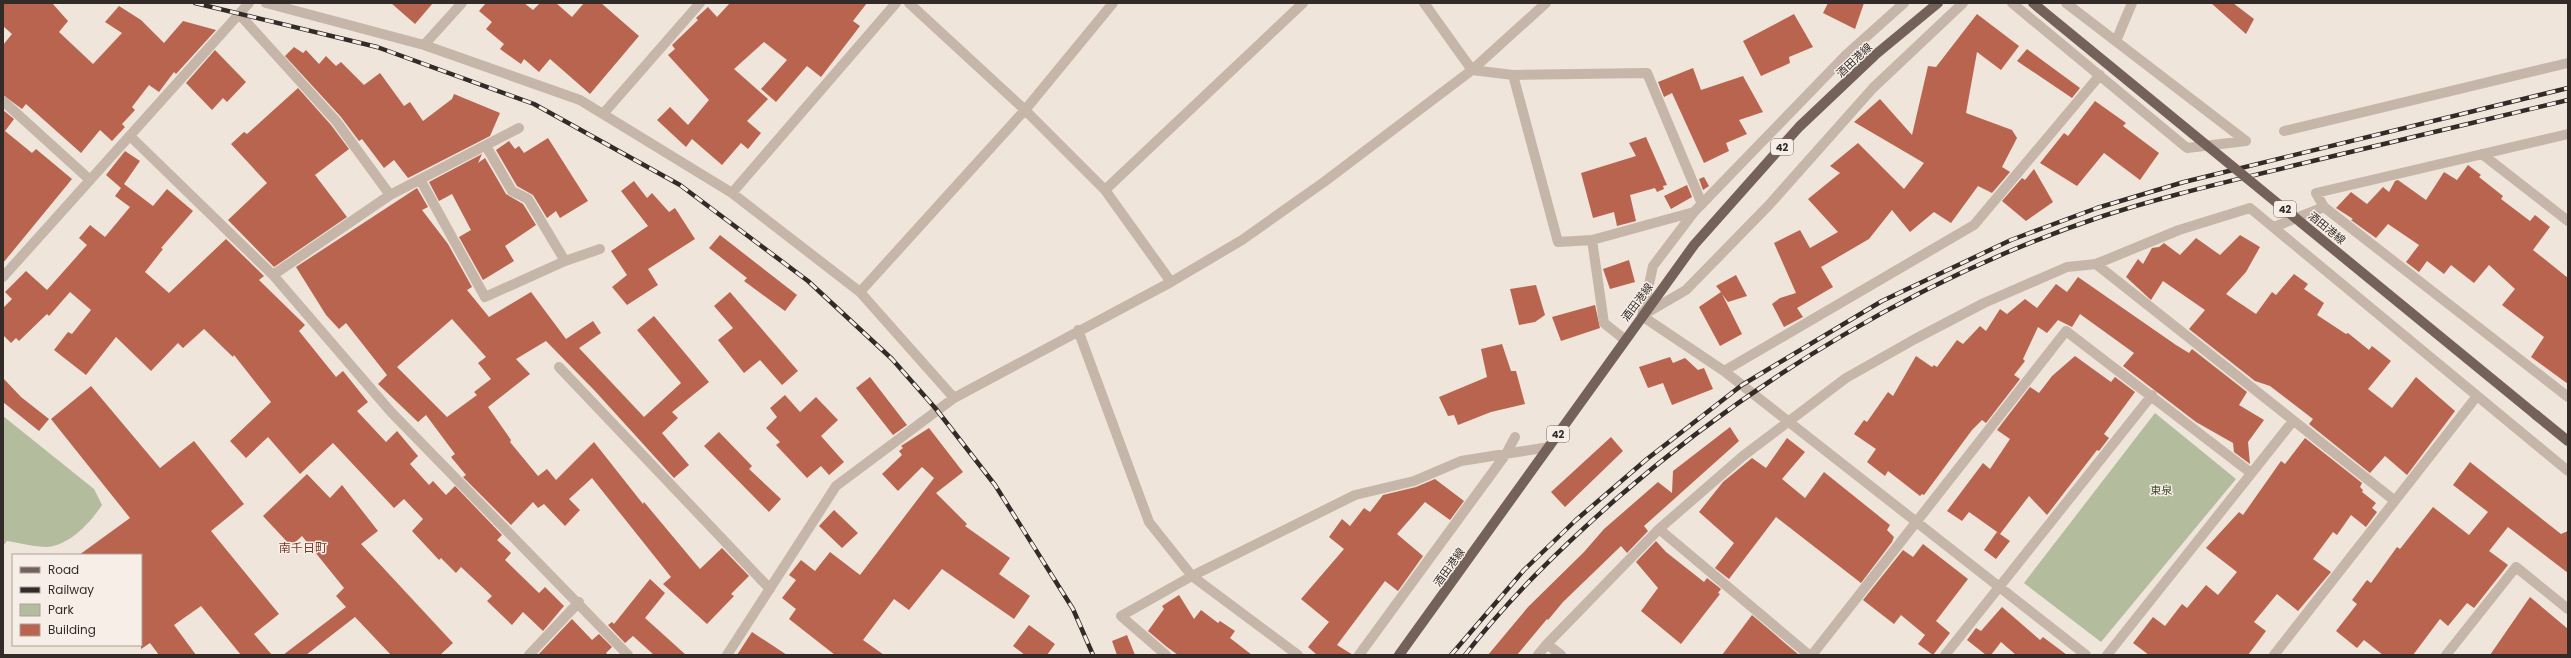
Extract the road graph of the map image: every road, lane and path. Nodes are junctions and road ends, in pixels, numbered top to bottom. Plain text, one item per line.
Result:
1 (249, 3) edge
2 (266, 3) edge
3 (462, 3) edge
4 (700, 3) edge
5 (896, 3) edge
6 (909, 3) edge
7 (1113, 3) edge
8 (1303, 3) edge
9 (1424, 3) edge
10 (1546, 3) edge
11 (1904, 3) edge
12 (1938, 3) edge
13 (1963, 3) edge
14 (2012, 3) edge
15 (2033, 3) edge
16 (2066, 3) edge
17 (2132, 3) edge
18 (239, 14) junction
19 (2116, 41) junction
20 (424, 45) junction
21 (2568, 63) edge
22 (1472, 70) junction
23 (1513, 75) junction
24 (2100, 75) junction
25 (3, 101) edge
26 (1025, 110) junction
27 (603, 114) junction
28 (520, 128) dead end
29 (2284, 131) dead end
30 (2568, 134) edge
31 (131, 137) junction
32 (486, 146) junction
33 (2482, 154) junction
34 (90, 179) junction
35 (421, 181) junction
36 (1105, 190) junction
37 (732, 193) junction
38 (390, 196) junction
39 (1702, 204) junction
40 (2324, 208) junction
41 (1694, 212) junction
42 (2568, 221) edge
43 (2274, 227) junction
44 (1592, 240) junction
45 (600, 249) dead end
46 (565, 261) junction
47 (2096, 264) junction
48 (273, 275) junction
49 (3, 277) edge
50 (1171, 282) junction
51 (860, 292) junction
52 (1642, 316) junction
53 (1078, 330) junction
54 (1624, 339) junction
55 (559, 367) dead end
56 (1724, 371) junction
57 (2152, 395) junction
58 (2478, 396) junction
59 (954, 398) junction
60 (2568, 398) edge
61 (2293, 421) junction
62 (1789, 423) junction
63 (1515, 437) dead end
64 (2568, 441) edge
65 (1549, 447) junction
66 (1506, 454) junction
67 (2568, 471) edge
68 (2251, 474) junction
69 (2395, 501) junction
70 (1917, 522) junction
71 (1659, 529) junction
72 (1192, 576) junction
73 (1999, 587) junction
74 (770, 589) junction
75 (579, 602) junction
76 (2568, 608) edge
77 (1547, 644) junction
78 (529, 655) edge
79 (628, 655) edge
80 (727, 655) edge
81 (1166, 655) edge
82 (1298, 655) edge
83 (1359, 655) edge
84 (1399, 655) edge
85 (1538, 655) edge
86 (1561, 655) edge
87 (1810, 655) edge
88 (1945, 655) edge
89 (2086, 655) edge
90 (2107, 655) edge
91 (2274, 655) edge
92 (2446, 655) edge

1 - 18 street
2 - 20 street
3 - 20 street
4 - 27 street
5 - 37 street
6 - 26 street
7 - 26 street
8 - 36 street
9 - 22 street
10 - 22 street
11 - 39 street
12 - 52 main road, 酒田港線 / 42
13 - 52 street
14 - 24 street
15 - 64 main road, 酒田港線 / 42, bridge
16 - 19 street
17 - 19 street
18 - 31 street
18 - 38 street
19 - 24 street
20 - 27 street
21 - 29 street
22 - 23 street
22 - 50 street
23 - 39 street
23 - 44 street
24 - 56 street
25 - 34 street
26 - 36 street
26 - 51 street
27 - 37 street
28 - 32 street
30 - 33 street
31 - 34 street
31 - 48 street
32 - 35 street
32 - 46 street
33 - 40 street
33 - 42 street
34 - 49 street
35 - 38 street
35 - 46 street
36 - 50 street
37 - 51 street
38 - 48 street
39 - 41 street
40 - 43 street
40 - 60 street, 酒田港線
41 - 44 street
41 - 52 street
43 - 47 street, 42
43 - 58 street, 42
44 - 54 street
45 - 46 street
47 - 61 street
47 - 62 street
48 - 75 street
50 - 53 street
51 - 59 street
52 - 54 main road, 酒田港線 / 42
52 - 56 street
53 - 59 street
53 - 72 street
54 - 65 main road, 酒田港線 / 42
55 - 74 street
56 - 62 street
57 - 68 street
57 - 70 street
57 - 73 street
58 - 67 street, 42
58 - 69 street
59 - 74 street
61 - 68 street
61 - 69 street
62 - 70 street
62 - 71 street
63 - 66 street
65 - 66 street
65 - 84 main road, 酒田港線 / 42
66 - 72 street
66 - 83 street
68 - 90 street
69 - 91 street
70 - 73 street
70 - 87 street
71 - 77 street
71 - 87 street
72 - 81 street
72 - 82 street
73 - 88 street
73 - 89 street
74 - 80 street
75 - 78 street
75 - 79 street
76 - 92 street
77 - 85 street
77 - 86 street

